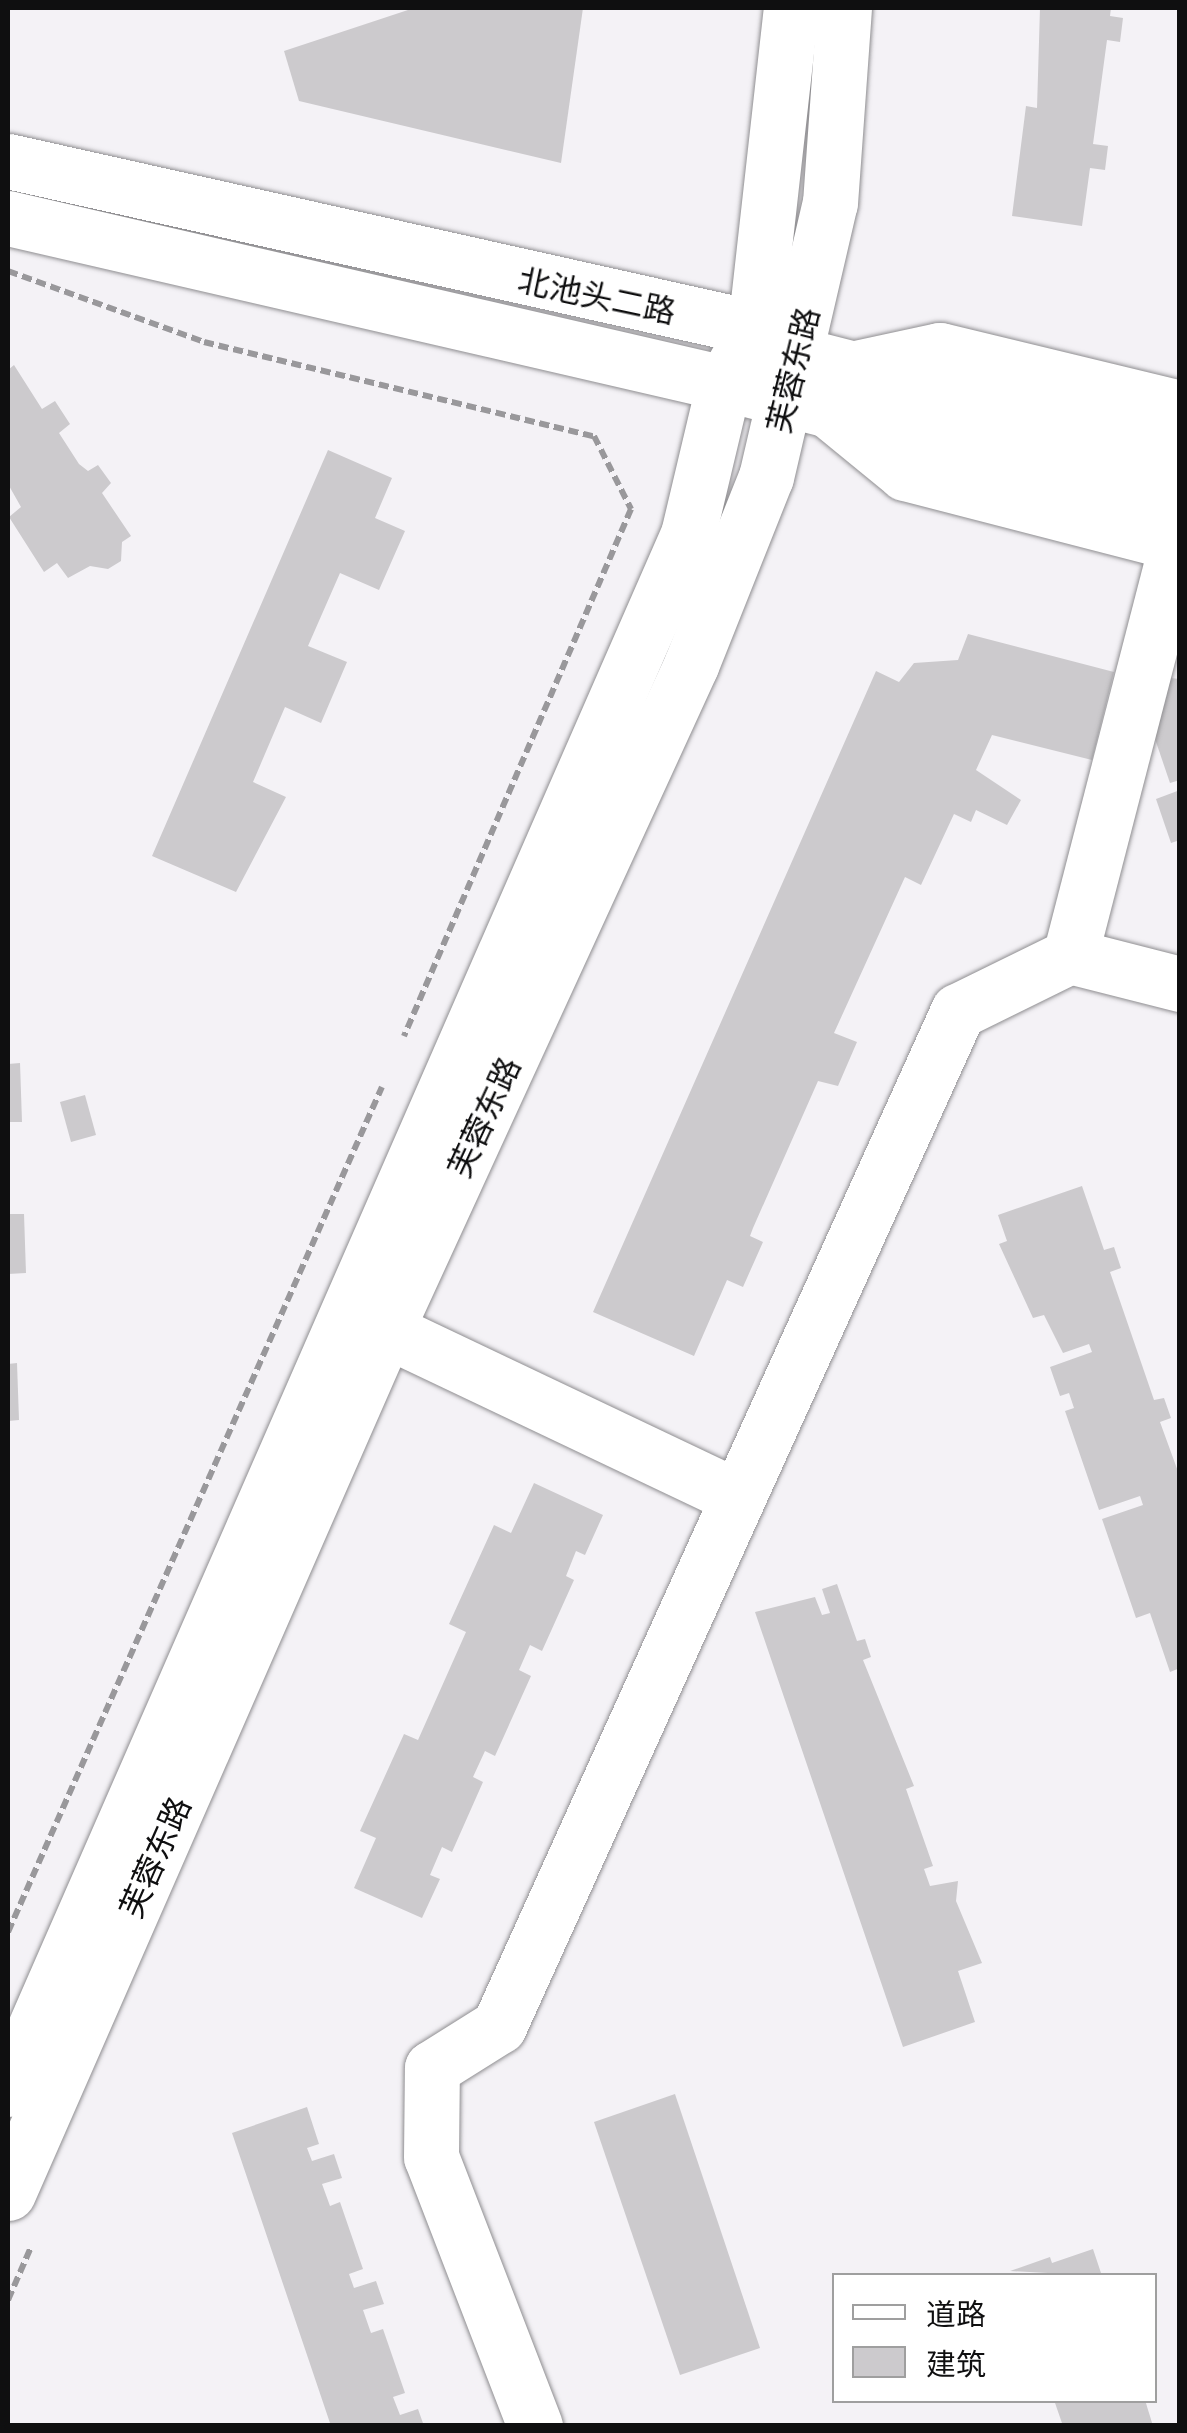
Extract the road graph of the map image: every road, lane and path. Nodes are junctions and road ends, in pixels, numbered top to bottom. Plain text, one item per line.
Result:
1 (791, 8) edge
2 (844, 8) edge
3 (8, 161) edge
4 (8, 218) edge
5 (8, 271) edge
6 (804, 373) junction
7 (724, 382) junction
8 (1180, 408) edge
9 (1180, 452) edge
10 (1179, 529) edge
11 (1070, 956) junction
12 (1180, 984) edge
13 (404, 1036) dead end
14 (382, 1087) dead end
15 (386, 1330) junction
16 (736, 1496) junction
17 (8, 1932) edge
18 (8, 2089) edge
19 (8, 2193) edge
20 (31, 2248) dead end
21 (8, 2300) edge
22 (535, 2426) edge

1 - 6 main road, 芙蓉东路
2 - 6 main road, 芙蓉东路
3 - 6 main road, 北池头二路
4 - 7 main road, 北池头二路
5 - 13 path
6 - 7 main road, 芙蓉东路
6 - 8 main road
6 - 9 main road, 北池头二路
6 - 10 main road, 北池头二路
6 - 15 main road, 芙蓉东路
7 - 18 main road, 芙蓉东路
10 - 11 main road
11 - 12 main road
11 - 16 main road
14 - 17 path
15 - 16 main road
15 - 19 main road, 芙蓉东路
16 - 22 main road
20 - 21 path

